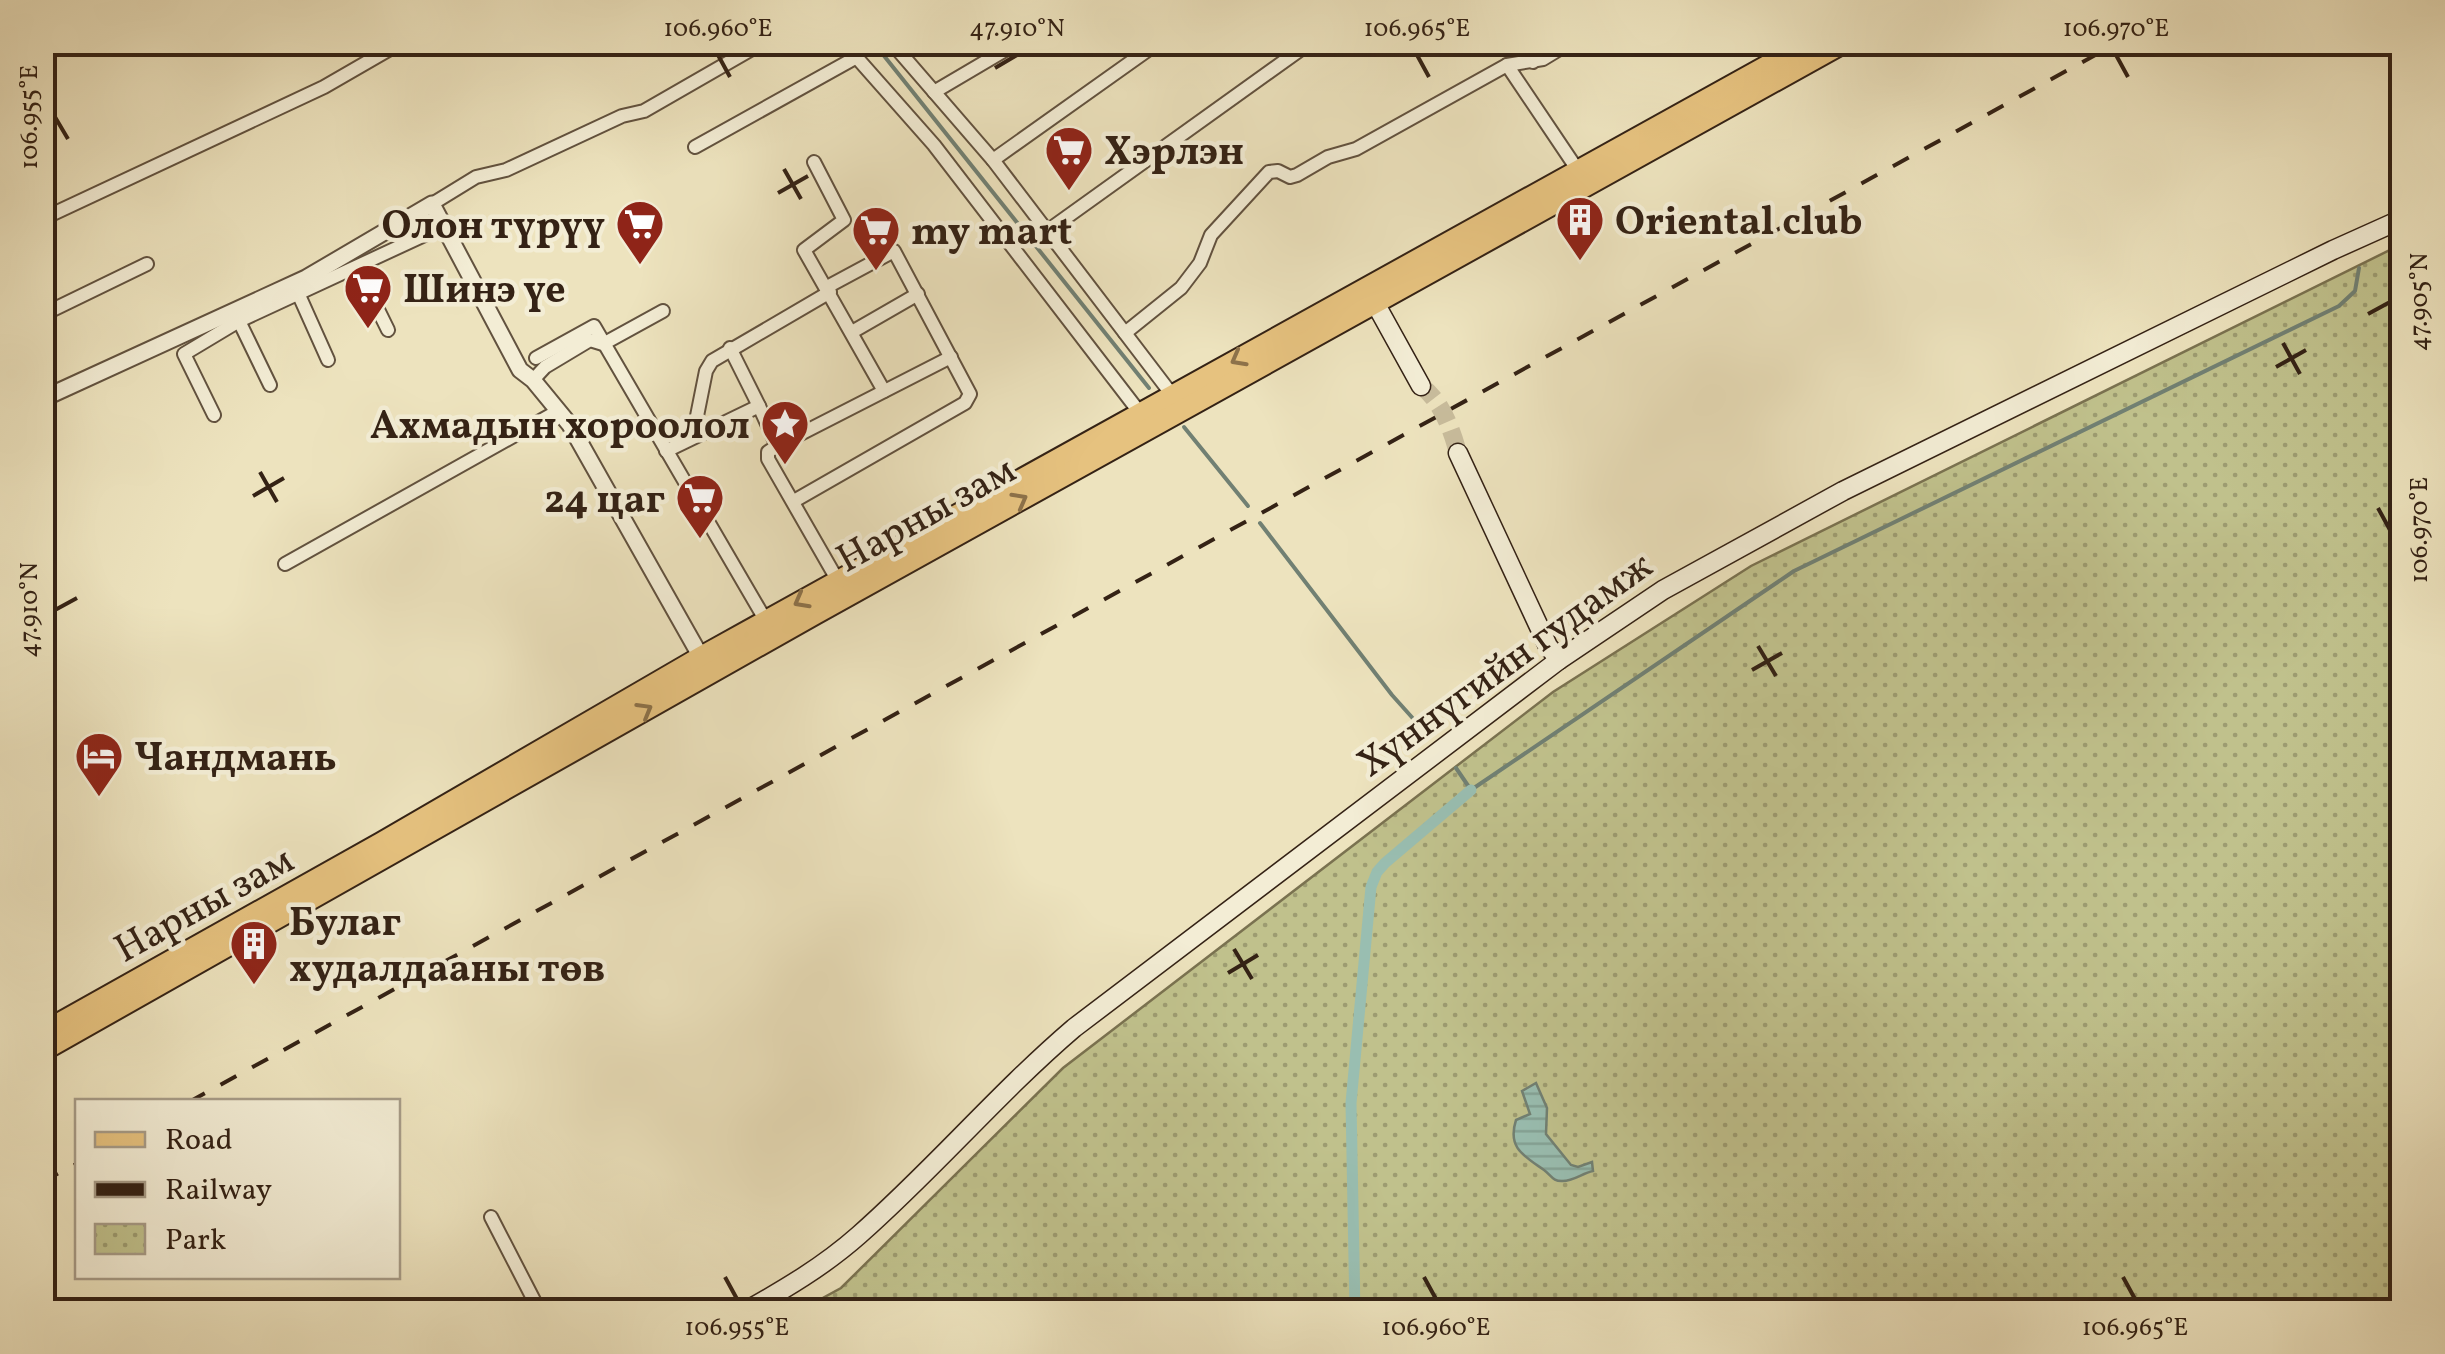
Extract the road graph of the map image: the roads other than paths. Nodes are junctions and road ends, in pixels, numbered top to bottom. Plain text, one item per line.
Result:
1 (66, 42) edge
2 (402, 42) edge
3 (764, 42) edge
4 (843, 42) edge
5 (1019, 42) edge
6 (1159, 42) edge
7 (1311, 42) edge
8 (1524, 42) edge
9 (1571, 42) edge
10 (1762, 42) edge
11 (1810, 42) edge
12 (1845, 42) edge
13 (894, 43) edge
14 (42, 54) edge
15 (855, 58) junction
16 (1532, 62) junction
17 (1773, 63) junction
18 (1507, 66) junction
19 (934, 92) junction
20 (695, 147) dead end
21 (993, 160) junction
22 (814, 162) dead end
23 (1582, 178) junction
24 (432, 204) junction
25 (42, 219) edge
26 (2402, 219) edge
27 (444, 226) junction
28 (1046, 232) junction
29 (147, 264) dead end
30 (357, 267) junction
31 (828, 290) junction
32 (298, 293) junction
33 (918, 294) junction
34 (1370, 295) junction
35 (664, 311) dead end
36 (42, 316) edge
37 (239, 321) junction
38 (388, 330) dead end
39 (852, 332) junction
40 (1125, 334) junction
41 (603, 344) junction
42 (730, 348) junction
43 (951, 357) junction
44 (536, 358) dead end
45 (328, 360) dead end
46 (533, 380) junction
47 (270, 385) dead end
48 (1422, 386) tunnel mouth
49 (884, 390) junction
50 (42, 399) edge
51 (1178, 402) junction
52 (759, 406) junction
53 (558, 411) junction
54 (1140, 413) junction
55 (214, 415) dead end
56 (694, 436) junction
57 (777, 446) junction
58 (666, 452) junction
59 (1458, 453) tunnel mouth
60 (794, 500) junction
61 (286, 564) dead end
62 (838, 580) junction
63 (766, 621) junction
64 (700, 657) junction
65 (1559, 660) junction
66 (42, 1033) edge
67 (42, 1051) edge
68 (491, 1217) dead end
69 (540, 1312) edge
70 (744, 1312) edge

1 - 14 street
2 - 25 street
3 - 24 street
4 - 15 street
5 - 19 street
6 - 21 street
7 - 28 street
8 - 16 street
9 - 16 street
10 - 17 street
11 - 17 main road, Нарны зам
12 - 23 main road, Нарны зам
13 - 19 street
15 - 20 street
15 - 54 street
16 - 18 street
17 - 23 main road, Нарны зам
18 - 23 street
18 - 40 street
19 - 21 street
21 - 28 street
22 - 31 street
23 - 34 main road, Нарны зам
24 - 27 street
24 - 50 street
26 - 65 main road, Хүннүгийн гудамж
27 - 30 street
27 - 46 street
28 - 40 street
29 - 36 street
30 - 32 street
30 - 38 street
31 - 33 street
31 - 39 street
31 - 42 street
32 - 37 street
32 - 45 street
33 - 39 street
33 - 43 street
34 - 48 main road
34 - 51 main road, Нарны зам
35 - 41 street
37 - 47 street
37 - 55 street
39 - 49 street
40 - 51 street
41 - 44 street
41 - 46 street
41 - 58 street
42 - 52 street
42 - 56 street
43 - 49 street
43 - 60 street
46 - 53 street
49 - 57 street
51 - 54 main road, Нарны зам
67 -> 51 main road, Нарны зам
52 - 56 street
52 - 57 street
53 - 61 street
53 - 64 street
54 - 62 main road, Нарны зам
56 - 58 street
57 - 60 street
58 - 63 street
59 - 65 main road
60 - 62 street
62 -> 63 main road, Нарны зам
63 - 64 main road, Нарны зам
64 - 66 main road, Нарны зам
65 - 70 main road, Хүннүгийн гудамж
68 - 69 street

